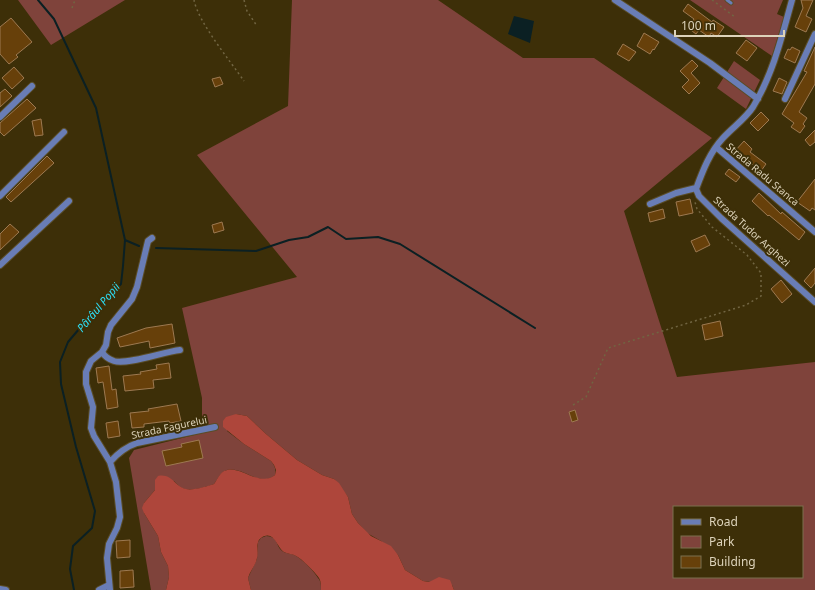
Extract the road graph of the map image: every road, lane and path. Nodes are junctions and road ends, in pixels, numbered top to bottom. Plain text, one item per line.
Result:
1 (75, 0) edge
2 (194, 0) edge
3 (244, 0) edge
4 (615, 0) edge
5 (712, 0) edge
6 (727, 0) edge
7 (792, 0) edge
8 (731, 3) dead end
9 (72, 8) dead end
10 (735, 17) dead end
11 (257, 26) dead end
12 (815, 34) edge
13 (244, 81) dead end
14 (32, 86) dead end
15 (758, 99) junction
16 (784, 99) dead end
17 (0, 117) edge
18 (64, 132) dead end
19 (716, 147) junction
20 (695, 188) junction
21 (0, 196) edge
22 (69, 202) dead end
23 (650, 204) dead end
24 (815, 232) edge
25 (152, 238) dead end
26 (0, 265) edge
27 (815, 302) edge
28 (180, 350) dead end
29 (102, 352) junction
30 (573, 405) dead end
31 (215, 428) dead end
32 (110, 462) junction
33 (110, 588) edge
34 (0, 589) edge
35 (6, 590) edge
36 (99, 590) edge

1 - 9 path
2 - 13 path
3 - 11 path
4 - 15 street
5 - 10 path
6 - 8 lane
7 - 15 street
12 - 16 street
14 - 17 street
15 - 19 street
18 - 21 street
19 - 20 street
19 - 24 street, Strada Radu Stanca
20 - 23 street
20 - 27 street, Strada Tudor Arghezi
20 - 30 path
22 - 26 street
25 - 29 street
28 - 29 street
29 - 32 street
31 - 32 street, Strada Fagurelui
32 - 33 street
33 - 36 street
34 - 35 street

